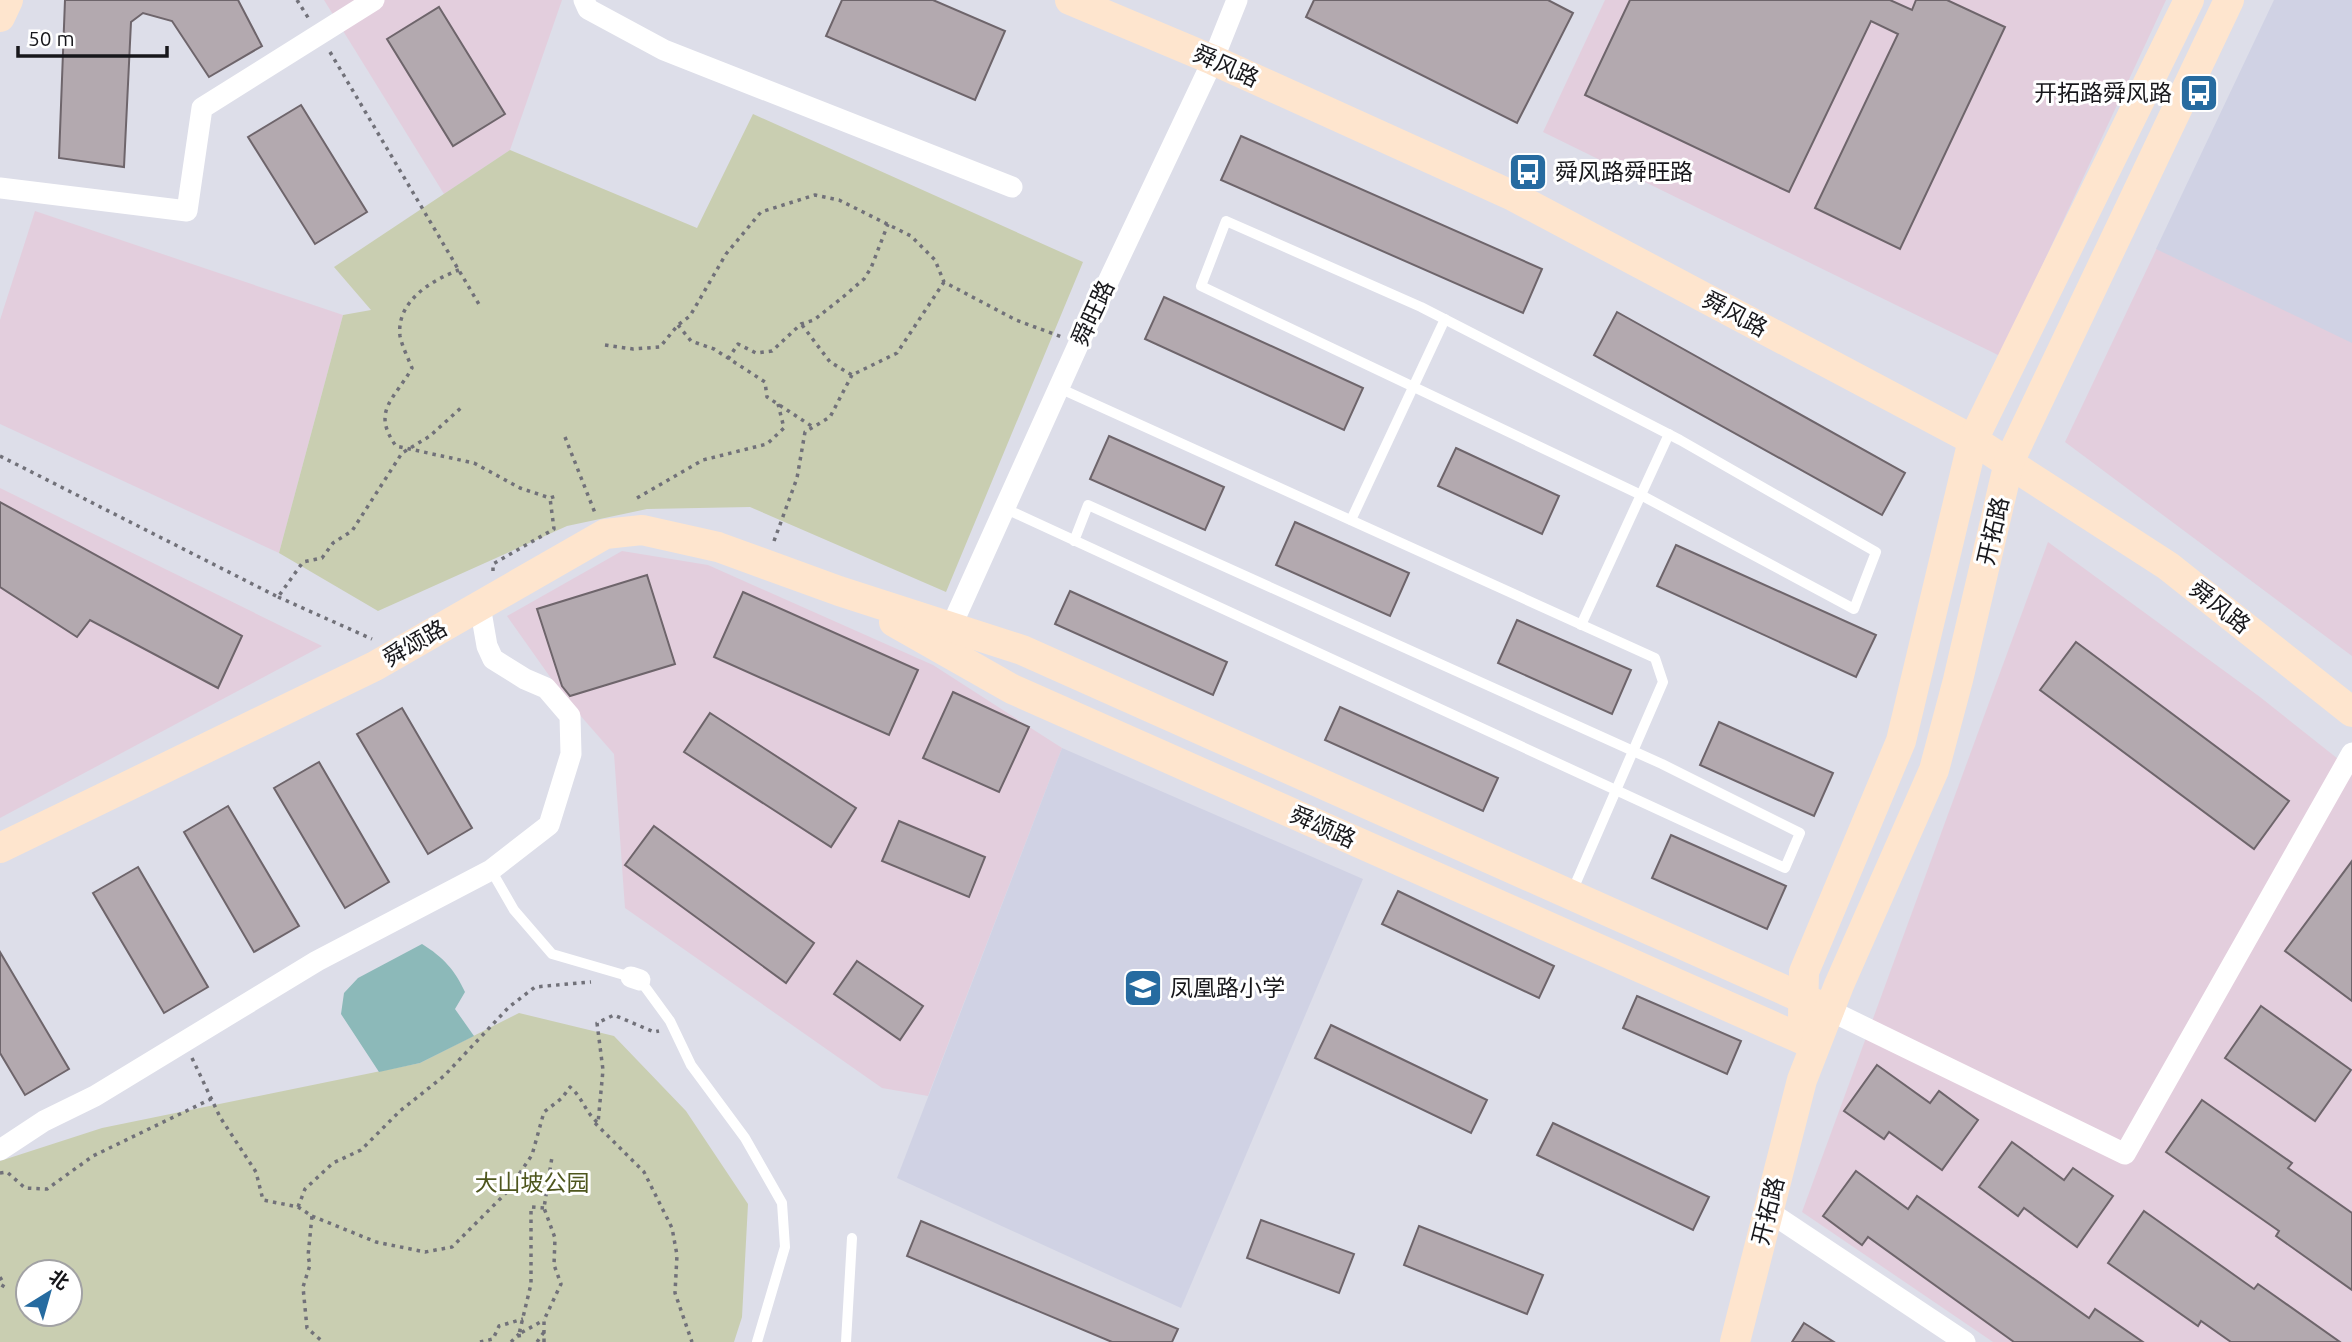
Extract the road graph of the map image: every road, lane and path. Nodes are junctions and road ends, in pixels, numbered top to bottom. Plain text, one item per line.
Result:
1 (8, 0) edge
2 (297, 0) edge
3 (374, 0) edge
4 (584, 0) edge
5 (1070, 0) edge
6 (1237, 0) edge
7 (2189, 0) edge
8 (2229, 0) edge
9 (0, 17) edge
10 (319, 35) junction
11 (1213, 60) junction
12 (1012, 187) dead end
13 (0, 188) edge
14 (888, 224) junction
15 (459, 270) junction
16 (944, 282) junction
17 (480, 306) dead end
18 (1445, 320) junction
19 (801, 324) junction
20 (678, 325) junction
21 (1079, 343) junction
22 (605, 345) dead end
23 (728, 359) junction
24 (852, 375) junction
25 (1414, 387) junction
26 (1059, 388) junction
27 (778, 404) junction
28 (463, 406) dead end
29 (813, 427) junction
30 (1669, 434) junction
31 (565, 436) dead end
32 (1973, 440) junction
33 (409, 449) junction
34 (0, 456) edge
35 (2009, 462) junction
36 (1639, 494) junction
37 (556, 496) dead end
38 (550, 498) junction
39 (636, 498) dead end
40 (1004, 508) junction
41 (1351, 520) junction
42 (605, 534) junction
43 (1074, 541) junction
44 (765, 564) junction
45 (839, 591) junction
46 (278, 597) junction
47 (487, 602) junction
48 (1581, 625) junction
49 (951, 627) junction
50 (400, 652) junction
51 (2352, 712) edge
52 (1633, 751) junction
53 (2352, 753) edge
54 (1616, 792) junction
55 (0, 848) edge
56 (491, 870) junction
57 (1571, 895) junction
58 (636, 979) junction
59 (1816, 1004) junction
60 (668, 1019) junction
61 (1809, 1042) junction
62 (183, 1043) junction
63 (213, 1098) junction
64 (586, 1113) junction
65 (0, 1150) edge
66 (552, 1157) dead end
67 (0, 1173) edge
68 (298, 1207) junction
69 (544, 1208) junction
70 (1768, 1211) junction
71 (312, 1216) junction
72 (852, 1238) dead end
73 (0, 1277) edge
74 (0, 1291) edge
75 (523, 1319) junction
76 (544, 1320) junction
77 (544, 1332) junction
78 (519, 1334) junction
79 (493, 1340) edge
80 (1738, 1340) edge
81 (323, 1342) edge
82 (480, 1342) edge
83 (511, 1342) edge
84 (520, 1342) edge
85 (537, 1342) edge
86 (544, 1342) edge
87 (692, 1342) edge
88 (757, 1342) edge
89 (846, 1342) edge
90 (1965, 1342) edge

1 - 9 main road
2 - 10 path
3 - 10 street
4 - 12 street
5 - 11 main road, 舜风路
6 - 11 street, 舜旺路
7 - 32 main road, 开拓路
8 - 35 main road, 开拓路
10 - 13 street
10 - 15 path
11 - 21 street, 舜旺路
11 - 32 main road, 舜风路
14 - 16 path
14 - 19 path
14 - 20 path
15 - 17 path
15 - 33 path
16 - 21 path
16 - 24 path
18 - 25 lane
18 - 25 lane
18 - 30 lane
19 - 23 path
19 - 24 path
20 - 22 path
20 - 23 path
21 - 26 street, 舜旺路
23 - 27 path
24 - 29 path
25 - 36 lane
25 - 41 lane
26 - 40 street, 舜旺路
26 - 41 lane
27 - 29 path
27 - 39 path
28 - 33 path
29 - 44 path
30 - 36 lane
30 - 36 lane
31 - 42 path
32 - 35 main road, 舜风路
32 - 59 main road, 开拓路
33 - 38 path
33 - 46 path
34 - 46 path
35 - 51 main road, 舜风路
35 - 59 main road, 开拓路
36 - 48 lane
37 - 38 path
38 - 47 path
40 - 43 lane
40 - 49 street, 舜旺路
41 - 48 lane
42 - 44 main road, 舜颂路
42 - 47 main road, 舜颂路
43 - 52 lane
43 - 54 lane
44 - 45 main road, 舜颂路
45 - 49 main road, 舜颂路
45 - 61 main road, 舜颂路
46 - 50 path
47 - 50 main road, 舜颂路
47 - 56 street
48 - 52 lane
49 - 57 main road, 舜颂路
50 - 55 main road, 舜颂路
52 - 54 lane
52 - 54 lane
53 - 59 street
54 - 57 lane
56 - 58 lane
56 - 62 street
57 - 59 main road, 舜颂路
58 - 60 lane
58 - 68 path
59 - 61 main road, 开拓路
60 - 64 path
60 - 88 lane
61 - 70 main road, 开拓路
62 - 63 path
62 - 65 street
63 - 67 path
63 - 68 path
64 - 71 path
64 - 87 path
66 - 69 path
68 - 71 path
69 - 75 path
69 - 76 path
70 - 80 main road, 开拓路
70 - 90 street
71 - 81 path
72 - 89 lane
73 - 74 path
75 - 78 path
75 - 79 path
76 - 77 path
76 - 78 path
77 - 85 path
77 - 86 path
78 - 83 path
78 - 84 path
79 - 82 path

